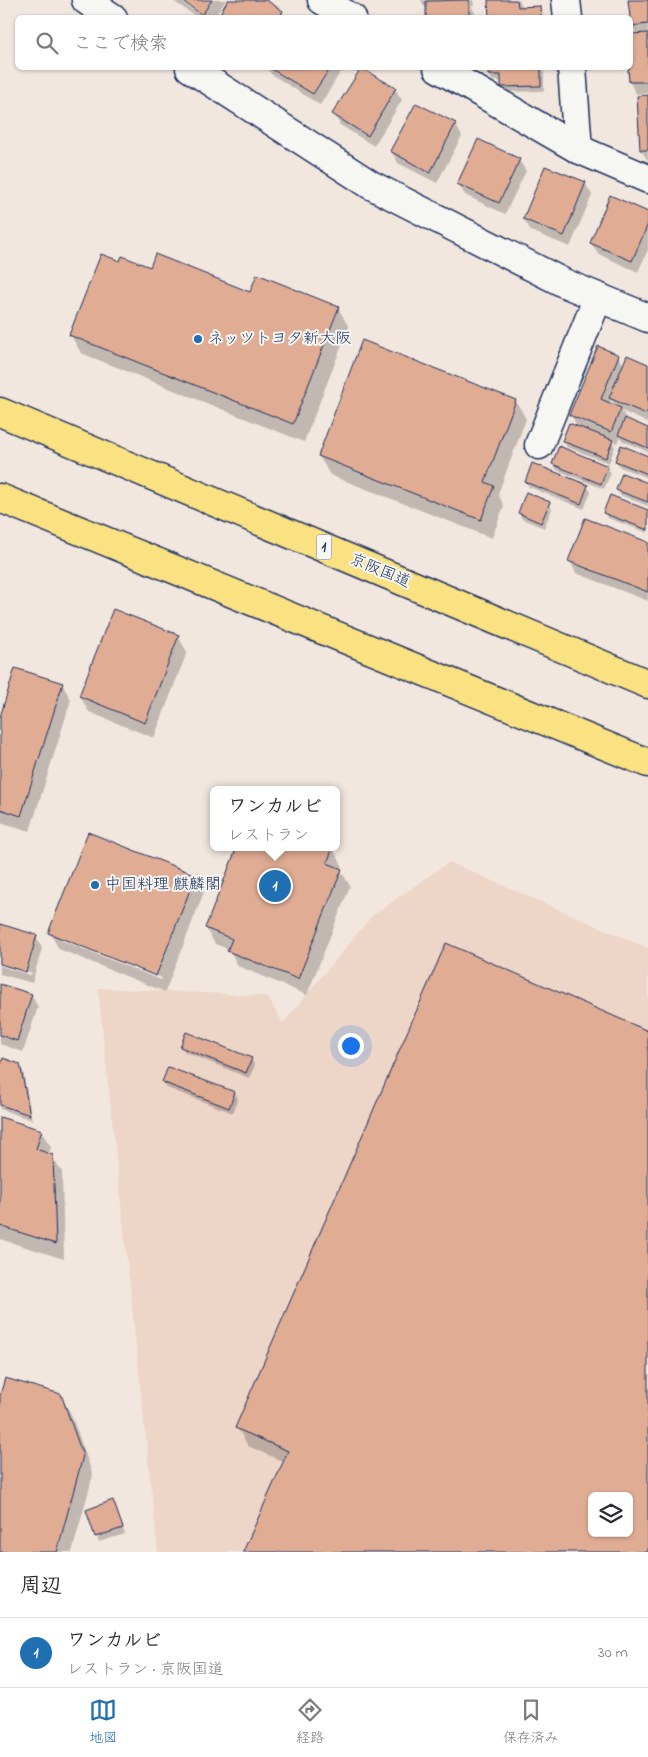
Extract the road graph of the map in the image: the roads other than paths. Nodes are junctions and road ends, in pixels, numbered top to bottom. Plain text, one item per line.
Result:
1 (86, 0) edge
2 (322, 0) edge
3 (361, 0) edge
4 (566, 0) edge
5 (108, 15) edge
6 (347, 15) edge
7 (362, 15) edge
8 (568, 15) edge
9 (193, 70) edge
10 (441, 70) edge
11 (572, 70) edge
12 (578, 149) junction
13 (648, 179) edge
14 (598, 297) junction
15 (648, 318) edge
16 (0, 412) edge
17 (539, 446) dead end
18 (0, 498) edge
19 (648, 684) edge
20 (648, 763) edge

1 - 5 street
2 - 6 street
3 - 7 street
4 - 8 street
9 - 14 street
10 - 12 street
11 - 12 street
12 - 13 street
14 - 15 street
14 - 17 street
16 - 19 highway, 京阪国道 / 1
18 - 20 highway

